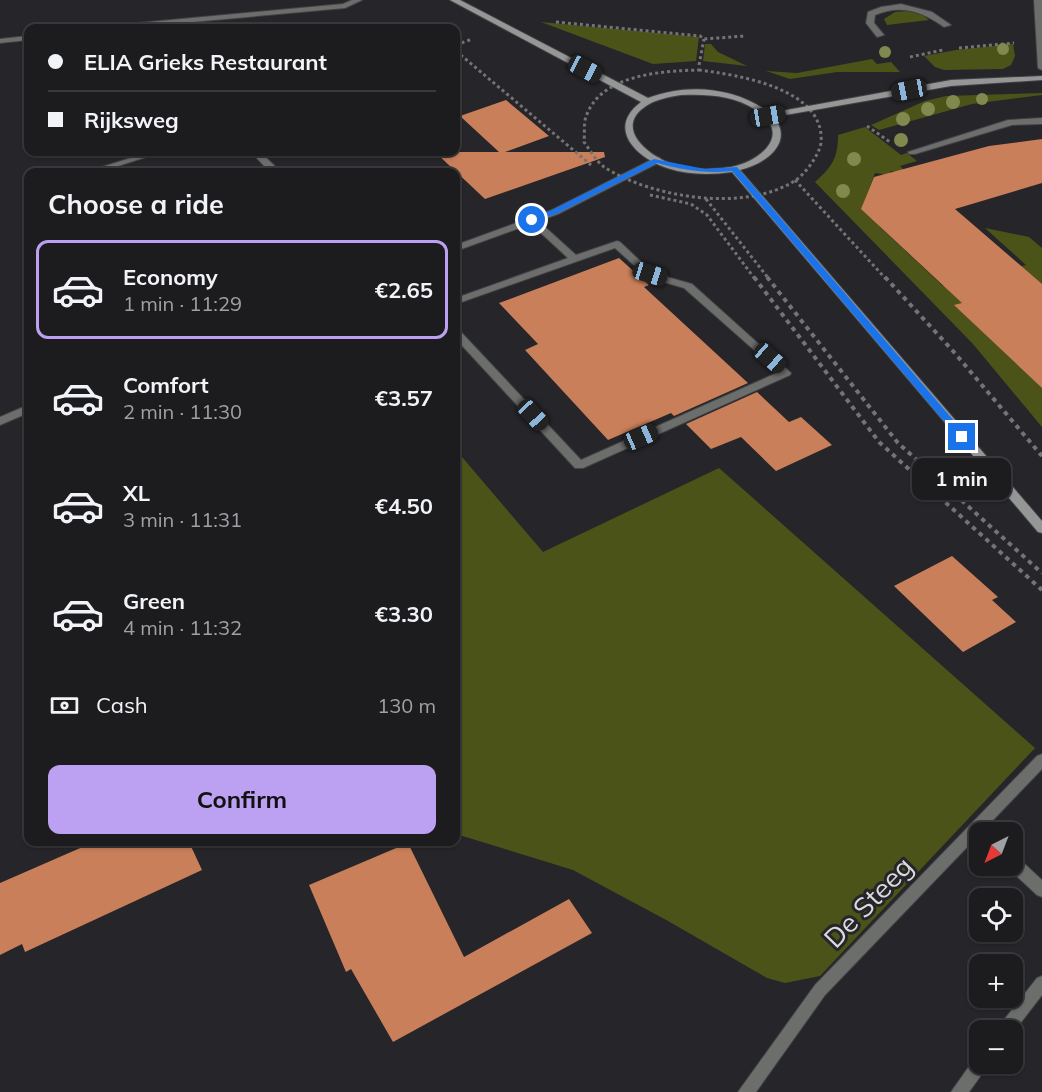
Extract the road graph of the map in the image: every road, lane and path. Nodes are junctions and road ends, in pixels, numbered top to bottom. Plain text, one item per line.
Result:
1 (358, 0) edge
2 (454, 0) edge
3 (1038, 0) edge
4 (551, 21) dead end
5 (169, 24) edge
6 (947, 25) dead end
7 (880, 35) dead end
8 (745, 36) dead end
9 (24, 38) edge
10 (704, 39) junction
11 (0, 41) edge
12 (1040, 46) junction
13 (460, 54) edge
14 (910, 57) dead end
15 (1042, 68) edge
16 (699, 70) dead end
17 (1042, 78) edge
18 (648, 102) junction
19 (768, 116) junction
20 (1042, 120) edge
21 (864, 124) dead end
22 (819, 127) dead end
23 (912, 152) joint
24 (145, 156) edge
25 (259, 156) edge
26 (657, 160) junction
27 (104, 168) edge
28 (272, 168) edge
29 (734, 169) junction
30 (614, 182) junction
31 (705, 199) dead end
32 (532, 220) junction
33 (460, 247) edge
34 (573, 258) junction
35 (460, 300) edge
36 (460, 337) edge
37 (24, 411) edge
38 (0, 421) edge
39 (1042, 456) edge
40 (1042, 529) edge
41 (1042, 573) edge
42 (1042, 590) edge
43 (1042, 760) edge
44 (986, 822) edge
45 (969, 840) edge
46 (1023, 872) edge
47 (1042, 890) edge
48 (1042, 983) edge
49 (1014, 1020) edge
50 (973, 1074) edge
51 (746, 1092) edge
52 (959, 1092) edge

1 - 5 street
2 - 18 street
3 - 12 street
4 - 10 path
6 - 7 street
8 - 10 path
9 - 11 street
10 - 16 path
12 - 14 path
12 - 15 street
13 - 30 path
17 - 19 street
18 - 19 street
18 - 26 street
19 - 29 street
20 - 23 street
21 - 23 path
22 - 39 path
24 - 27 street
25 - 28 street
26 - 29 street
26 - 30 street
29 - 40 street
30 - 32 street
30 - 42 path
31 - 41 path
32 - 33 street
32 - 34 street
34 - 35 street
34 - 36 street
37 - 38 street
43 - 44 street, De Steeg
45 - 51 street, De Steeg
46 - 47 street
48 - 49 street
50 - 52 street

